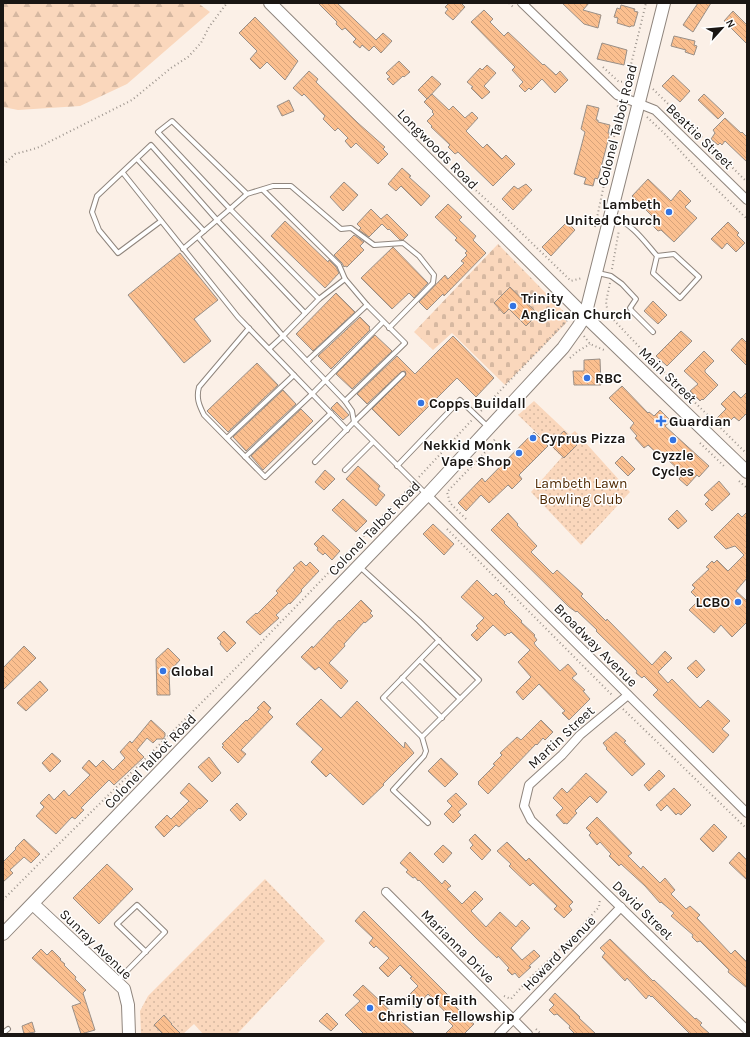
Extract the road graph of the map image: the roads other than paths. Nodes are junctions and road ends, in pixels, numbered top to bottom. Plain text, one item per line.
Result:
1 (270, 3) edge
2 (522, 3) edge
3 (664, 3) edge
4 (638, 104) junction
5 (137, 158) junction
6 (123, 173) junction
7 (263, 190) junction
8 (246, 194) junction
9 (747, 200) edge
10 (230, 209) junction
11 (615, 218) junction
12 (217, 220) junction
13 (162, 221) junction
14 (204, 231) junction
15 (198, 237) junction
16 (183, 249) junction
17 (658, 256) junction
18 (590, 272) junction
19 (345, 279) junction
20 (319, 299) junction
21 (367, 305) junction
22 (305, 313) junction
23 (585, 316) junction
24 (383, 322) junction
25 (249, 328) junction
26 (389, 328) junction
27 (653, 332) dead end
28 (283, 336) junction
29 (269, 349) junction
30 (307, 361) junction
31 (403, 374) dead end
32 (294, 375) junction
33 (326, 380) junction
34 (312, 394) junction
35 (345, 401) junction
36 (331, 412) junction
37 (354, 422) junction
38 (489, 428) junction
39 (347, 430) junction
40 (227, 438) junction
41 (373, 442) junction
42 (246, 457) junction
43 (316, 462) dead end
44 (397, 466) junction
45 (345, 470) dead end
46 (747, 472) edge
47 (427, 495) junction
48 (359, 565) junction
49 (439, 640) junction
50 (420, 660) junction
51 (402, 678) junction
52 (628, 694) junction
53 (460, 699) junction
54 (442, 718) junction
55 (422, 738) junction
56 (524, 806) joint
57 (747, 813) edge
58 (428, 823) dead end
59 (386, 892) dead end
60 (33, 904) junction
61 (621, 907) junction
62 (3, 934) edge
63 (146, 952) junction
64 (116, 982) junction
65 (513, 1019) junction
66 (8, 1028) dead end
67 (747, 1030) edge
68 (3, 1033) edge
69 (129, 1034) edge
70 (499, 1034) edge
71 (528, 1034) edge

1 - 23 main road, Longwoods Road
2 - 4 street, Beattie Street
3 - 4 main road, Colonel Talbot Road
4 - 9 street, Beattie Street
4 - 11 main road, Colonel Talbot Road
5 - 6 lane
5 - 12 lane
5 - 14 lane
6 - 13 lane
6 - 13 lane
7 - 8 lane
7 - 19 lane
7 - 26 lane
8 - 10 lane
8 - 10 lane
10 - 12 lane
10 - 20 lane
11 - 17 lane
11 - 18 main road, Colonel Talbot Road
12 - 14 lane
12 - 22 lane
13 - 16 lane
14 - 15 lane
15 - 16 lane
15 - 28 lane
16 - 25 lane
17 - 17 lane
18 - 23 main road, Colonel Talbot Road
18 - 27 lane
19 - 20 lane
19 - 21 lane
20 - 22 lane
21 - 24 lane
21 - 30 lane
22 - 28 lane
23 - 38 main road, Colonel Talbot Road
23 - 46 main road, Main Street
24 - 26 lane
24 - 33 lane
25 - 29 lane
25 - 40 lane
26 - 35 lane
28 - 29 lane
28 - 30 lane
29 - 32 lane
30 - 33 lane
31 - 37 lane
32 - 34 lane
32 - 40 lane
33 - 34 lane
33 - 35 lane
34 - 36 lane
34 - 42 lane
35 - 37 lane
36 - 39 lane
36 - 42 lane
37 - 39 lane
37 - 41 lane
38 - 44 lane
38 - 47 main road, Colonel Talbot Road
39 - 43 lane
40 - 42 lane
41 - 44 lane
41 - 45 lane
44 - 47 lane
47 - 48 main road, Colonel Talbot Road
47 - 52 street, Broadway Avenue
48 - 49 lane
48 - 60 main road, Colonel Talbot Road
49 - 50 lane
49 - 53 lane
50 - 51 lane
50 - 53 lane
51 - 54 lane
51 - 55 lane
52 - 56 street, Martin Street
52 - 57 street, Broadway Avenue
53 - 54 lane
54 - 55 lane
55 - 58 lane
56 - 61 street, David Street
59 - 65 street, Marianna Drive
60 - 62 main road, Colonel Talbot Road
60 - 64 main road, Sunray Avenue
61 - 65 street, Howard Avenue
61 - 67 street, David Street
63 - 63 lane
63 - 64 lane
64 - 69 main road, Sunray Avenue
65 - 70 street, Howard Avenue
65 - 71 street, Marianna Drive
66 - 68 lane

